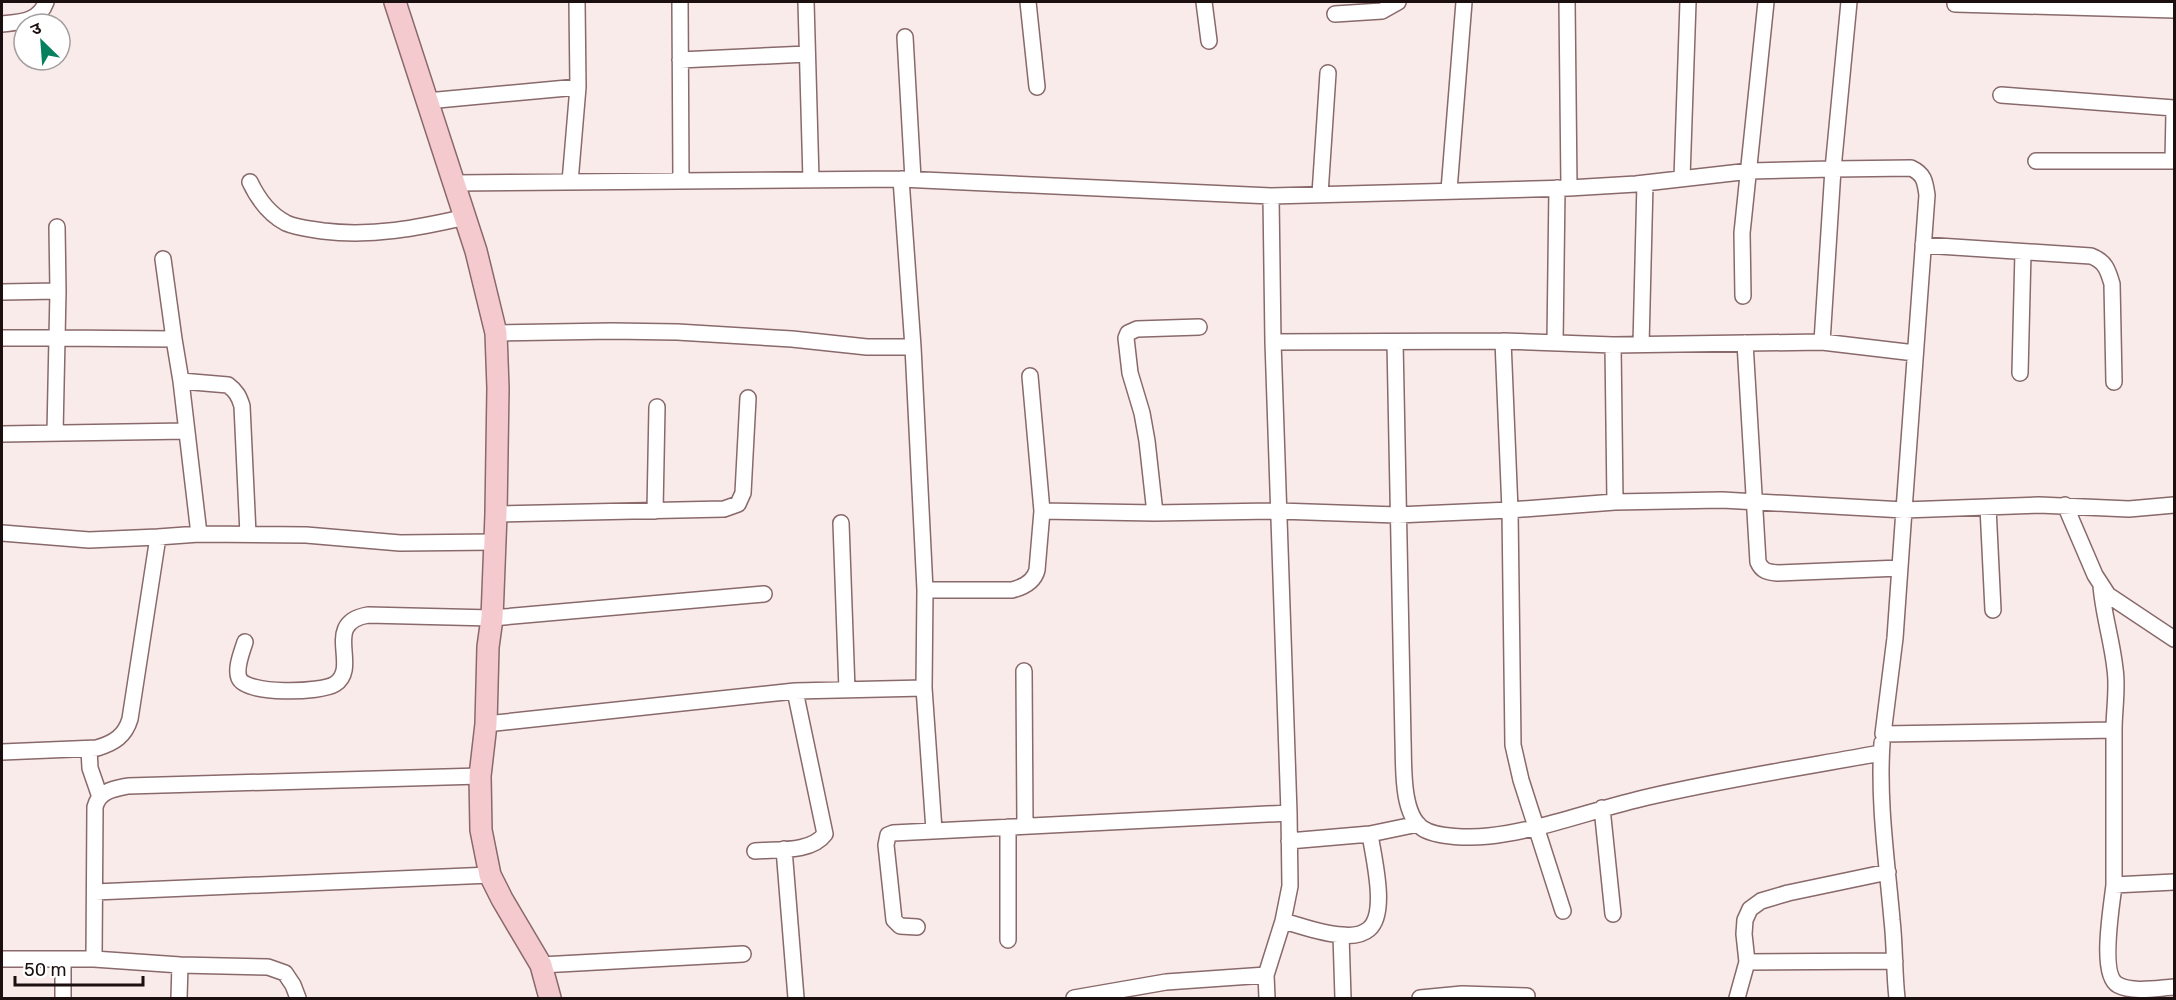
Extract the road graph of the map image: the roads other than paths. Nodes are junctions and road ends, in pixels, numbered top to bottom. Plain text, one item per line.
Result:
1 (46, 2) edge
2 (395, 2) edge
3 (577, 2) edge
4 (680, 2) edge
5 (806, 2) edge
6 (1028, 2) edge
7 (1204, 2) edge
8 (1398, 2) edge
9 (1464, 2) edge
10 (1567, 2) edge
11 (1689, 2) edge
12 (1766, 2) edge
13 (1849, 2) edge
14 (1955, 4) dead end
15 (2175, 10) edge
16 (1335, 14) dead end
17 (2, 24) edge
18 (905, 37) dead end
19 (1209, 40) dead end
20 (807, 54) junction
21 (680, 60) junction
22 (1329, 73) dead end
23 (578, 87) junction
24 (1036, 87) dead end
25 (2001, 96) dead end
26 (428, 101) junction
27 (2175, 108) edge
28 (2175, 113) edge
29 (2036, 161) dead end
30 (2174, 161) edge
31 (1833, 169) junction
32 (1750, 171) junction
33 (1683, 178) junction
34 (907, 179) junction
35 (812, 180) junction
36 (681, 181) junction
37 (250, 182) dead end
38 (570, 182) junction
39 (455, 183) junction
40 (1645, 183) junction
41 (1563, 188) junction
42 (1449, 190) junction
43 (1320, 194) junction
44 (1271, 196) junction
45 (466, 217) junction
46 (57, 227) dead end
47 (1923, 245) junction
48 (2022, 252) junction
49 (163, 259) dead end
50 (58, 291) junction
51 (2, 292) edge
52 (1743, 296) dead end
53 (1199, 327) dead end
54 (496, 333) junction
55 (2, 338) edge
56 (57, 338) junction
57 (174, 339) junction
58 (1273, 342) junction
59 (1395, 342) junction
60 (1503, 342) junction
61 (1822, 342) junction
62 (1555, 343) junction
63 (1745, 344) junction
64 (1613, 345) junction
65 (1641, 345) junction
66 (913, 346) junction
67 (1915, 353) junction
68 (2020, 373) dead end
69 (1030, 376) dead end
70 (181, 381) junction
71 (2114, 382) dead end
72 (748, 398) dead end
73 (657, 407) dead end
74 (187, 431) junction
75 (55, 433) junction
76 (2, 434) edge
77 (1615, 502) junction
78 (1753, 502) junction
79 (2175, 505) edge
80 (2065, 506) junction
81 (1988, 507) junction
82 (655, 510) junction
83 (1510, 510) junction
84 (1904, 510) junction
85 (1042, 511) junction
86 (1279, 511) junction
87 (1155, 513) junction
88 (496, 514) junction
89 (1397, 515) junction
90 (841, 523) dead end
91 (2, 533) edge
92 (199, 534) junction
93 (248, 534) junction
94 (158, 537) junction
95 (495, 542) junction
96 (1900, 568) junction
97 (2101, 585) junction
98 (925, 590) junction
99 (764, 594) dead end
100 (1993, 610) dead end
101 (492, 618) junction
102 (2175, 639) edge
103 (245, 642) dead end
104 (1024, 671) dead end
105 (924, 688) junction
106 (847, 690) junction
107 (795, 691) junction
108 (486, 724) junction
109 (2114, 730) junction
110 (1883, 735) junction
111 (89, 749) junction
112 (2, 752) edge
113 (1881, 753) junction
114 (480, 776) junction
115 (100, 797) junction
116 (1602, 808) junction
117 (1289, 813) junction
118 (1418, 824) junction
119 (1025, 826) junction
120 (1008, 827) junction
121 (1536, 827) junction
122 (934, 830) junction
123 (1370, 834) junction
124 (1289, 841) junction
125 (783, 849) junction
126 (755, 851) dead end
127 (1888, 872) junction
128 (490, 875) junction
129 (2175, 882) edge
130 (2114, 885) junction
131 (94, 892) junction
132 (1563, 911) dead end
133 (1613, 914) dead end
134 (1283, 921) junction
135 (917, 927) dead end
136 (1341, 935) junction
137 (1008, 940) dead end
138 (743, 954) dead end
139 (2, 959) edge
140 (63, 959) junction
141 (94, 959) junction
142 (1895, 961) junction
143 (1747, 962) junction
144 (541, 964) junction
145 (180, 965) junction
146 (1266, 975) junction
147 (2175, 987) edge
148 (1141, 993) edge
149 (1527, 996) dead end
150 (1494, 997) edge
151 (63, 999) edge
152 (179, 999) edge
153 (298, 999) edge
154 (550, 999) edge
155 (796, 999) edge
156 (1074, 999) edge
157 (1267, 999) edge
158 (1343, 999) edge
159 (1420, 999) edge
160 (1737, 999) edge
161 (1897, 999) edge

1 - 17 street
2 - 26 street
3 - 23 street
4 - 21 street
5 - 20 street
6 - 24 street
7 - 19 street
8 - 16 street
9 - 42 street
10 - 41 street
11 - 33 street
12 - 32 street
13 - 31 street
14 - 15 street
18 - 34 street
20 - 21 street
20 - 35 street
21 - 36 street
22 - 43 street
23 - 26 street
23 - 38 street
25 - 27 street
26 - 39 street
28 - 30 street
29 - 30 street
31 - 32 street
31 - 47 street
31 - 61 street
32 - 33 street
32 - 52 street
33 - 40 street
34 - 35 street
34 - 44 street
34 - 66 street
35 - 36 street
36 - 38 street
37 - 45 street
38 - 39 street
39 - 45 street
40 - 41 street
40 - 65 street
41 - 42 street
41 - 62 street
42 - 43 street
43 - 44 street
44 - 58 street
45 - 54 street
46 - 50 street
47 - 48 street
47 - 67 street
48 - 68 street
48 - 71 street
49 - 57 street
50 - 51 street
50 - 56 street
53 - 87 street
54 - 66 street
54 - 88 street
55 - 56 street
56 - 57 street
56 - 75 street
57 - 70 street
58 - 59 street
58 - 86 street
59 - 60 street
59 - 89 street
60 - 62 street
60 - 83 street
61 - 63 street
61 - 67 street
62 - 64 street
63 - 65 street
63 - 78 street
64 - 65 street
64 - 77 street
66 - 98 street
67 - 84 street
69 - 85 street
70 - 74 street
70 - 93 street
72 - 82 street
73 - 82 street
74 - 75 street
74 - 92 street
75 - 76 street
77 - 78 street
77 - 83 street
78 - 84 street
78 - 96 street
79 - 80 street
80 - 81 street
80 - 97 street
81 - 84 street
81 - 100 street
82 - 88 street
83 - 89 street
83 - 121 street
84 - 96 street
85 - 87 street
85 - 98 street
86 - 87 street
86 - 89 street
86 - 117 street
88 - 95 street
89 - 118 street
90 - 106 street
91 - 94 street
92 - 93 street
92 - 94 street
93 - 95 street
94 - 111 street
95 - 101 street
96 - 110 street
97 - 102 street
97 - 109 street
98 - 105 street
99 - 101 street
101 - 103 street
101 - 108 street
104 - 119 street
105 - 106 street
105 - 122 street
106 - 107 street
107 - 108 street
107 - 125 street
108 - 114 street
109 - 110 street
109 - 130 street
110 - 113 street
111 - 112 street
111 - 115 street
113 - 116 street
113 - 127 street
114 - 115 street
114 - 128 street
115 - 131 street
116 - 121 street
116 - 133 street
117 - 119 street
117 - 124 street
118 - 121 street
118 - 123 street
119 - 120 street
120 - 122 street
120 - 137 street
121 - 132 street
122 - 135 street
123 - 124 street
123 - 136 street
124 - 134 street
125 - 126 street
125 - 155 street
127 - 142 street
127 - 143 street
128 - 131 street
128 - 144 street
129 - 130 street
130 - 147 street
131 - 141 street
134 - 136 street
134 - 146 street
136 - 158 street
138 - 144 street
139 - 140 street
140 - 141 street
140 - 151 street
141 - 145 street
142 - 143 street
142 - 161 street
143 - 160 street
144 - 154 street
145 - 152 street
145 - 153 street
146 - 148 street
146 - 157 street
148 - 156 street
149 - 150 street
150 - 159 street

